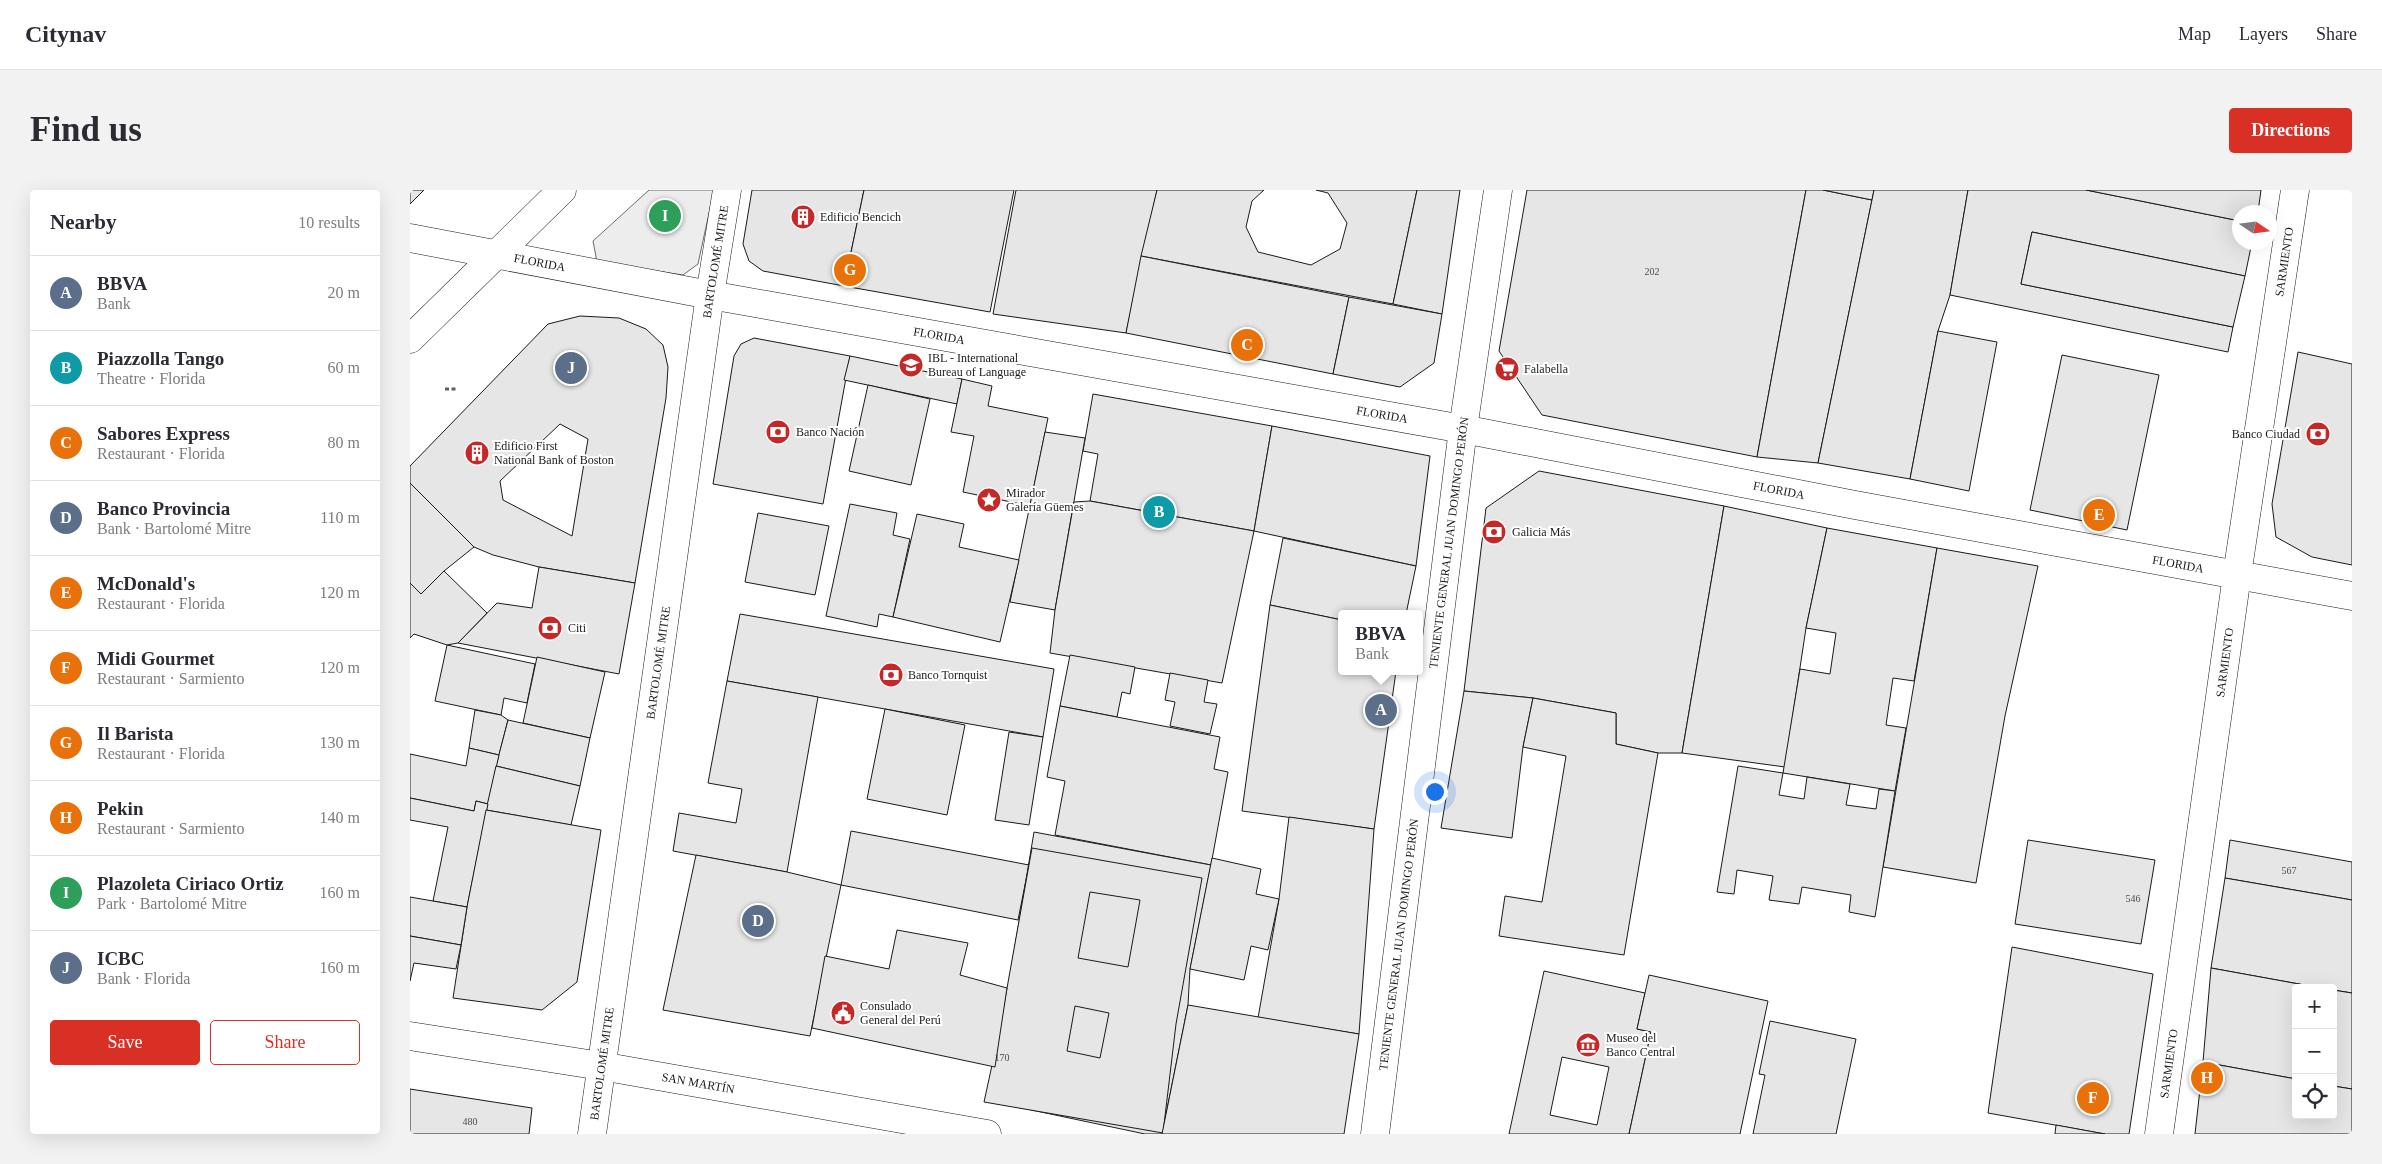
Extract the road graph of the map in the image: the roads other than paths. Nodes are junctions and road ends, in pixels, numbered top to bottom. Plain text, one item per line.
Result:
1 (562, 190) edge
2 (727, 190) edge
3 (1498, 190) edge
4 (2295, 190) edge
5 (410, 238) edge
6 (498, 253) junction
7 (710, 295) junction
8 (410, 340) edge
9 (1463, 429) junction
10 (2237, 574) junction
11 (2352, 596) edge
12 (410, 1036) edge
13 (602, 1066) junction
14 (592, 1134) edge
15 (987, 1134) edge
16 (1375, 1134) edge
17 (2159, 1134) edge

1 - 6 street
2 - 7 street, BARTOLOMÉ MITRE
3 - 9 street, TENIENTE GENERAL JUAN DOMINGO PERÓN
4 - 10 street, SARMIENTO
5 - 6 street, FLORIDA
6 - 7 street, FLORIDA
6 - 8 street
7 - 9 street, FLORIDA
7 - 13 street, BARTOLOMÉ MITRE
9 - 10 street, FLORIDA
9 - 16 street, TENIENTE GENERAL JUAN DOMINGO PERÓN
10 - 11 street, FLORIDA
10 - 17 street, SARMIENTO
12 - 13 street, SAN MARTÍN
13 - 14 street, BARTOLOMÉ MITRE
13 - 15 street, SAN MARTÍN

